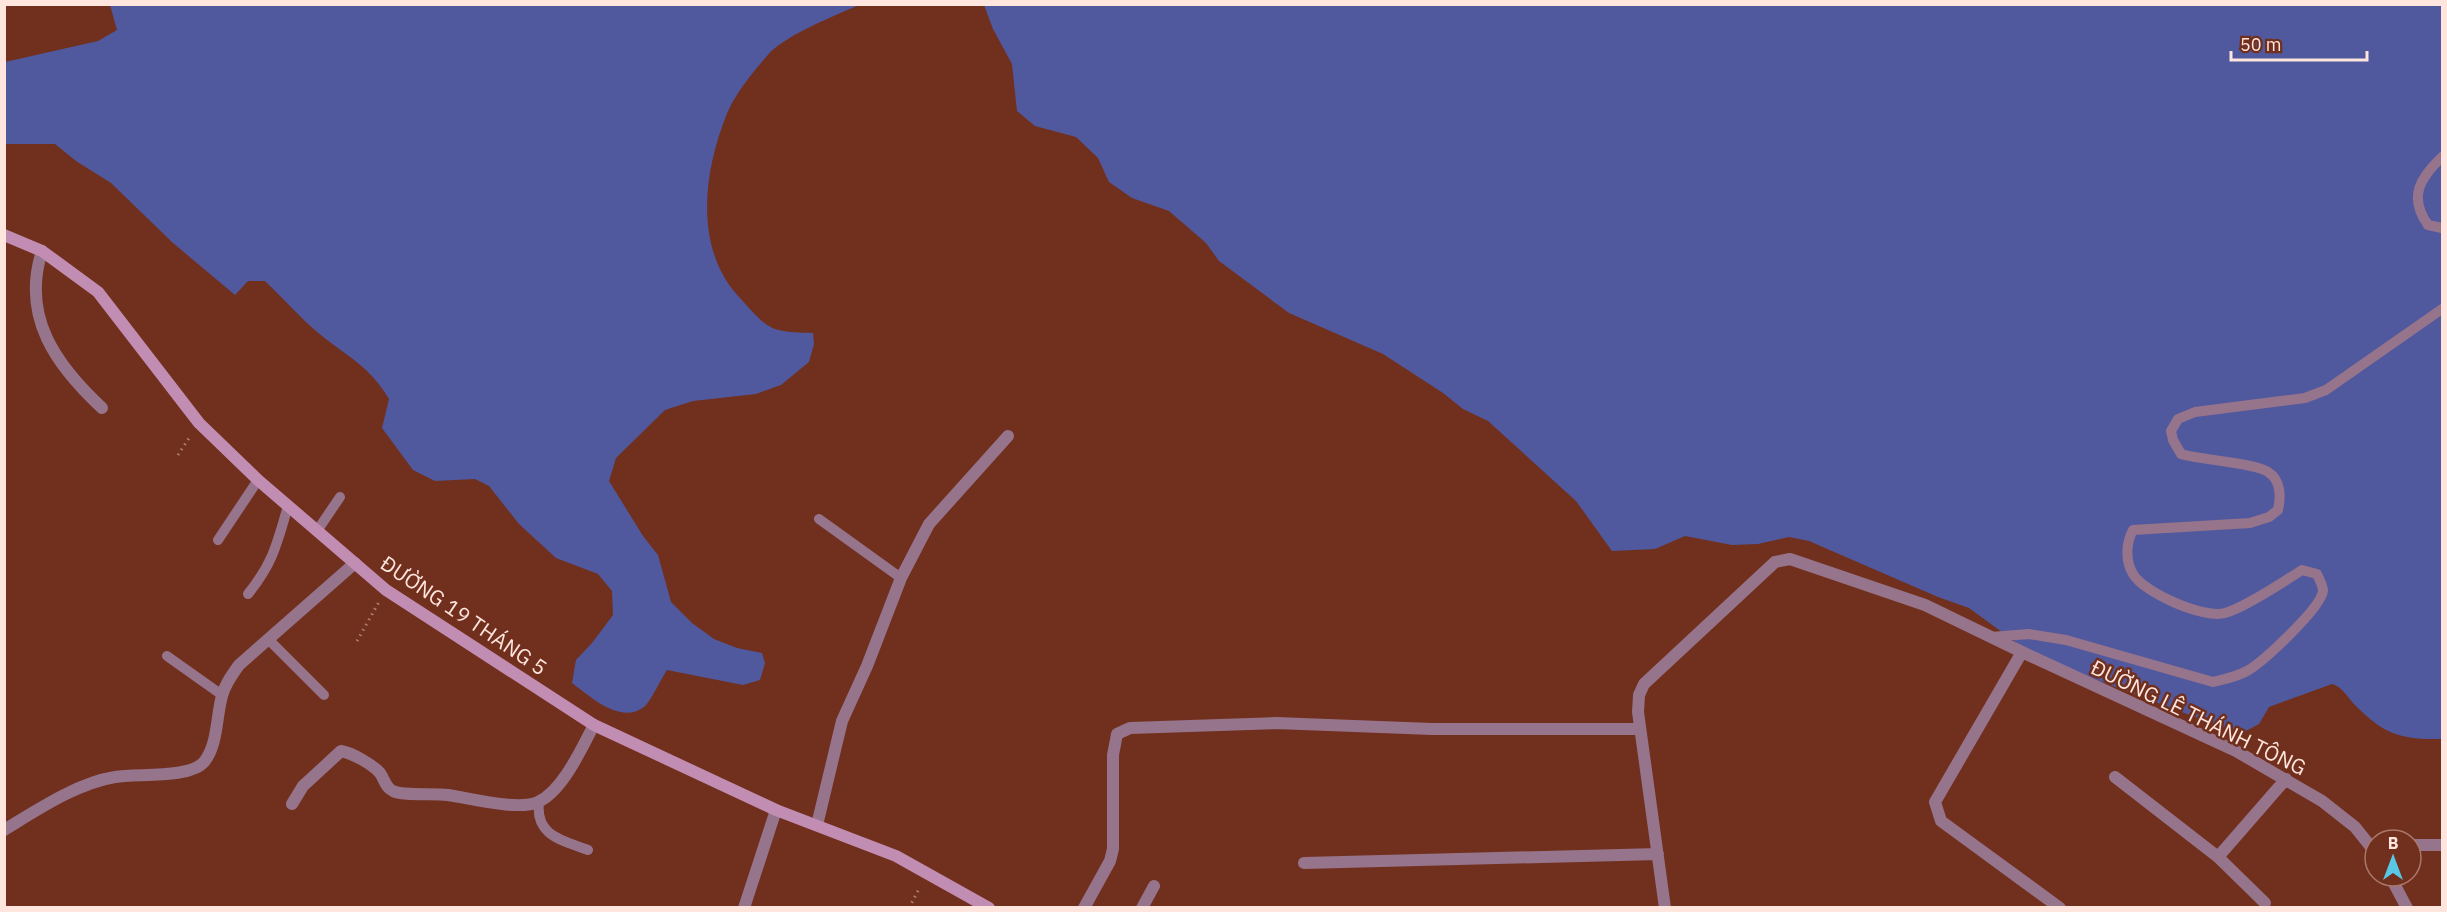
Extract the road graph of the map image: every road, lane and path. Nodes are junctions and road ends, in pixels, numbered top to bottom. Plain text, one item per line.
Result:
1 (2442, 157) edge
2 (2442, 228) edge
3 (4, 235) edge
4 (42, 251) junction
5 (2442, 309) edge
6 (102, 408) dead end
7 (199, 423) junction
8 (1008, 436) dead end
9 (178, 454) dead end
10 (258, 480) junction
11 (340, 497) dead end
12 (288, 506) junction
13 (819, 519) dead end
14 (317, 531) junction
15 (218, 540) dead end
16 (355, 563) junction
17 (901, 578) junction
18 (386, 590) junction
19 (248, 594) dead end
20 (1991, 638) junction
21 (269, 640) junction
22 (357, 641) dead end
23 (2022, 652) junction
24 (167, 656) dead end
25 (222, 695) junction
26 (324, 695) dead end
27 (594, 725) junction
28 (1640, 729) junction
29 (2115, 777) dead end
30 (2286, 779) junction
31 (539, 802) junction
32 (292, 804) dead end
33 (776, 810) junction
34 (817, 825) junction
35 (4, 830) edge
36 (2363, 837) edge
37 (2423, 845) edge
38 (2442, 845) edge
39 (588, 850) dead end
40 (1658, 854) junction
41 (2218, 857) junction
42 (1304, 863) dead end
43 (928, 872) junction
44 (1154, 886) dead end
45 (2396, 888) edge
46 (2265, 903) dead end
47 (981, 906) edge
48 (744, 908) edge
49 (909, 908) edge
50 (1084, 908) edge
51 (1142, 908) edge
52 (1665, 908) edge
53 (2060, 908) edge
54 (2407, 908) edge

1 - 2 lane
3 - 4 street, ĐƯỜNG 19 THÁNG 5
4 - 6 street
4 - 7 street, ĐƯỜNG 19 THÁNG 5
5 - 20 lane
7 - 9 path
7 - 10 street, ĐƯỜNG 19 THÁNG 5
8 - 17 street
10 - 12 street, ĐƯỜNG 19 THÁNG 5
10 - 15 lane
11 - 14 lane
12 - 14 street, ĐƯỜNG 19 THÁNG 5
12 - 19 lane
13 - 17 lane
14 - 16 street, ĐƯỜNG 19 THÁNG 5
16 - 18 street, ĐƯỜNG 19 THÁNG 5
16 - 21 street
17 - 34 street
18 - 22 path
18 - 27 street, ĐƯỜNG 19 THÁNG 5
20 - 23 street, ĐƯỜNG LÊ THÁNH TÔNG
20 - 28 street, ĐƯỜNG LÊ THÁNH TÔNG
21 - 25 street
21 - 26 lane
23 - 30 street, ĐƯỜNG LÊ THÁNH TÔNG
23 - 53 street
24 - 25 lane
25 - 35 street
27 - 31 street
27 - 33 street, ĐƯỜNG 19 THÁNG 5
28 - 40 street
28 - 50 street
29 - 41 street
30 - 36 street, ĐƯỜNG LÊ THÁNH TÔNG
30 - 41 street
31 - 32 street
31 - 39 lane
33 - 34 street, ĐƯỜNG 19 THÁNG 5
33 - 48 street
34 - 43 street, ĐƯỜNG 19 THÁNG 5
37 - 38 street
40 - 42 street
40 - 52 street
41 - 46 street
43 - 47 street, ĐƯỜNG 19 THÁNG 5
43 - 49 path
44 - 51 street
45 - 54 street

